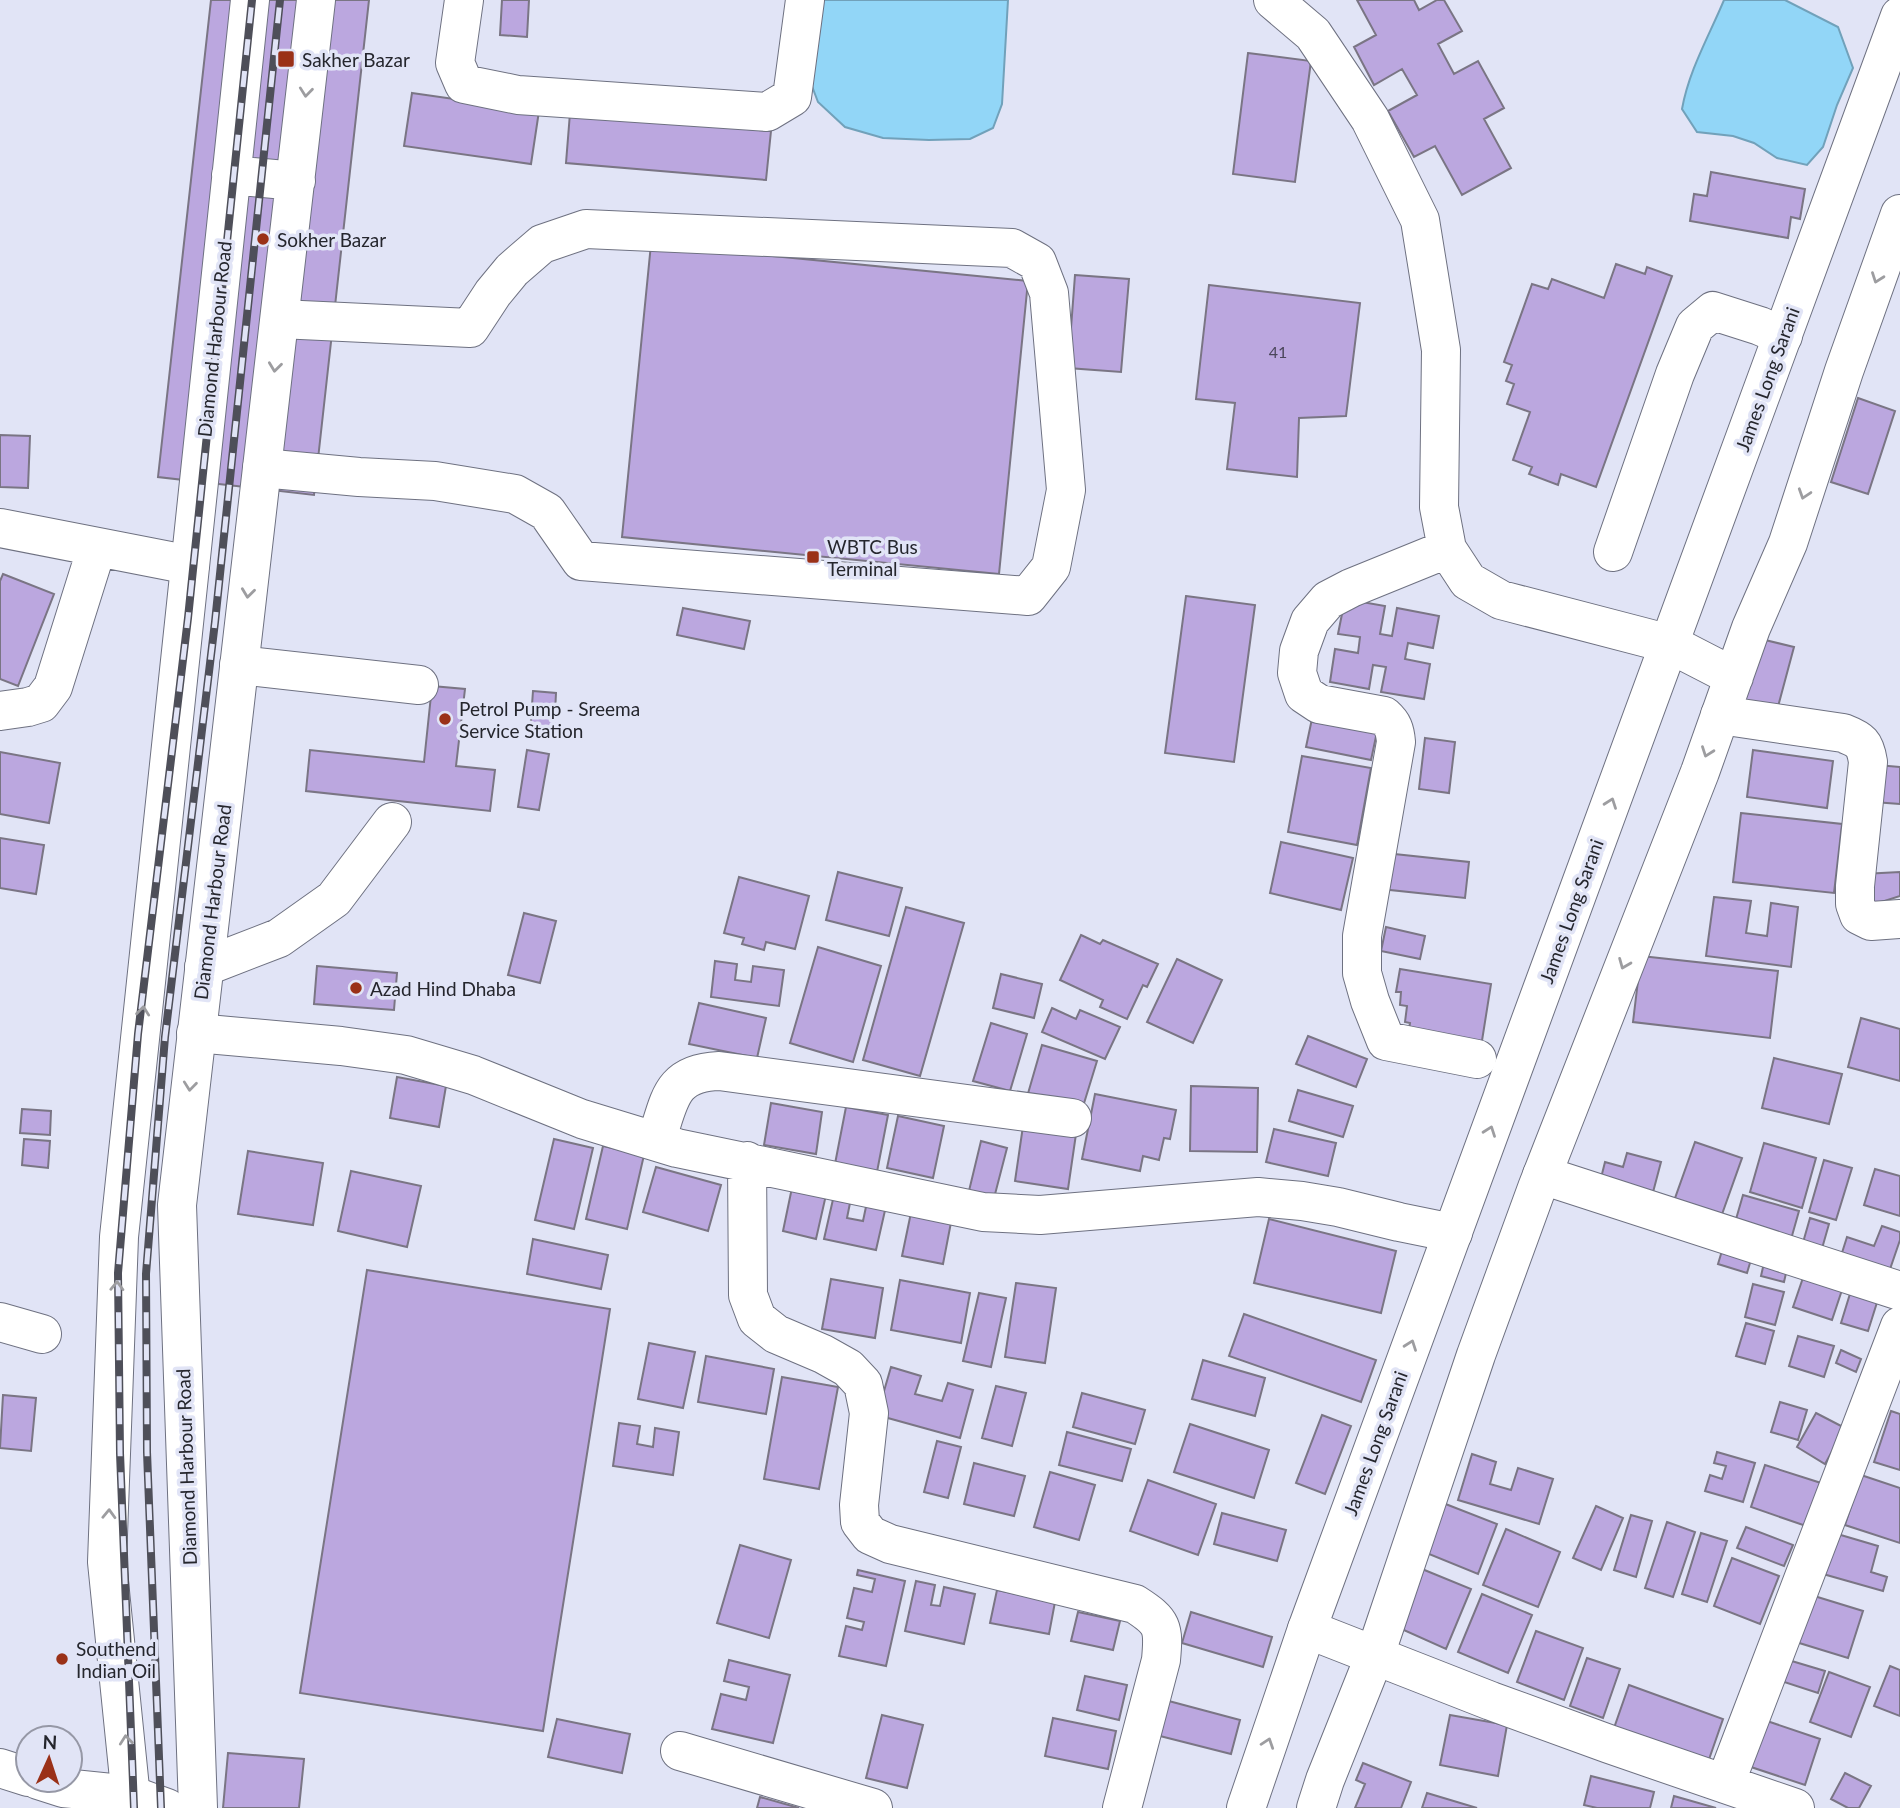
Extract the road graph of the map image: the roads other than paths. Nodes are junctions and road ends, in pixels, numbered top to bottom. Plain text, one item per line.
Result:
1 (250, 0) edge
2 (316, 0) edge
3 (464, 0) edge
4 (805, 0) edge
5 (1273, 0) edge
6 (1900, 16) edge
7 (231, 175) junction
8 (296, 181) junction
9 (1900, 214) edge
10 (280, 319) junction
11 (1783, 336) junction
12 (262, 468) junction
13 (0, 528) edge
14 (97, 547) junction
15 (1447, 548) junction
16 (1613, 552) dead end
17 (190, 565) junction
18 (1670, 644) junction
19 (239, 665) junction
20 (1734, 677) junction
21 (419, 685) dead end
22 (0, 710) edge
23 (1720, 715) junction
24 (392, 822) dead end
25 (1900, 919) edge
26 (204, 967) junction
27 (196, 1033) junction
28 (1477, 1059) dead end
29 (1072, 1118) dead end
30 (656, 1141) junction
31 (747, 1161) junction
32 (1542, 1175) junction
33 (1453, 1233) junction
34 (1900, 1291) edge
35 (0, 1322) edge
36 (1900, 1326) edge
37 (42, 1334) dead end
38 (1307, 1629) junction
39 (1376, 1655) junction
40 (680, 1751) dead end
41 (1725, 1784) junction
42 (84, 1792) edge
43 (132, 1801) edge
44 (167, 1808) edge
45 (198, 1808) edge
46 (873, 1808) edge
47 (1122, 1808) edge
48 (1246, 1808) edge
49 (1317, 1808) edge
50 (1795, 1808) edge

1 - 7 main road, Diamond Harbour Road
2 -> 8 main road, Diamond Harbour Road
3 - 4 main road
5 - 15 main road
6 - 11 main road, James Long Sarani
7 - 8 main road
7 - 17 main road, Diamond Harbour Road
8 - 10 main road, Diamond Harbour Road
9 -> 20 main road
10 -> 12 main road, Diamond Harbour Road
10 - 12 main road
11 - 16 main road
11 - 18 main road, James Long Sarani
12 -> 19 main road, Diamond Harbour Road
13 - 14 main road
14 - 17 main road
14 - 22 main road
15 - 18 main road
15 - 28 main road
43 -> 17 main road, Diamond Harbour Road
18 - 20 main road
33 -> 18 main road, James Long Sarani
19 - 21 main road
19 - 26 main road, Diamond Harbour Road
20 - 23 main road
23 - 25 main road
23 -> 32 main road
24 - 26 main road
26 - 27 main road, Diamond Harbour Road
27 - 30 main road
27 -> 45 main road, Diamond Harbour Road
29 - 30 main road
30 - 31 main road
31 - 33 main road
31 - 47 main road
32 - 34 main road
32 - 39 main road
38 -> 33 main road, James Long Sarani
35 - 37 main road
36 - 41 main road
38 - 39 main road
48 -> 38 main road, James Long Sarani
39 - 41 main road
39 - 49 main road
40 - 46 main road
41 - 50 main road
42 - 43 main road
43 - 44 main road

